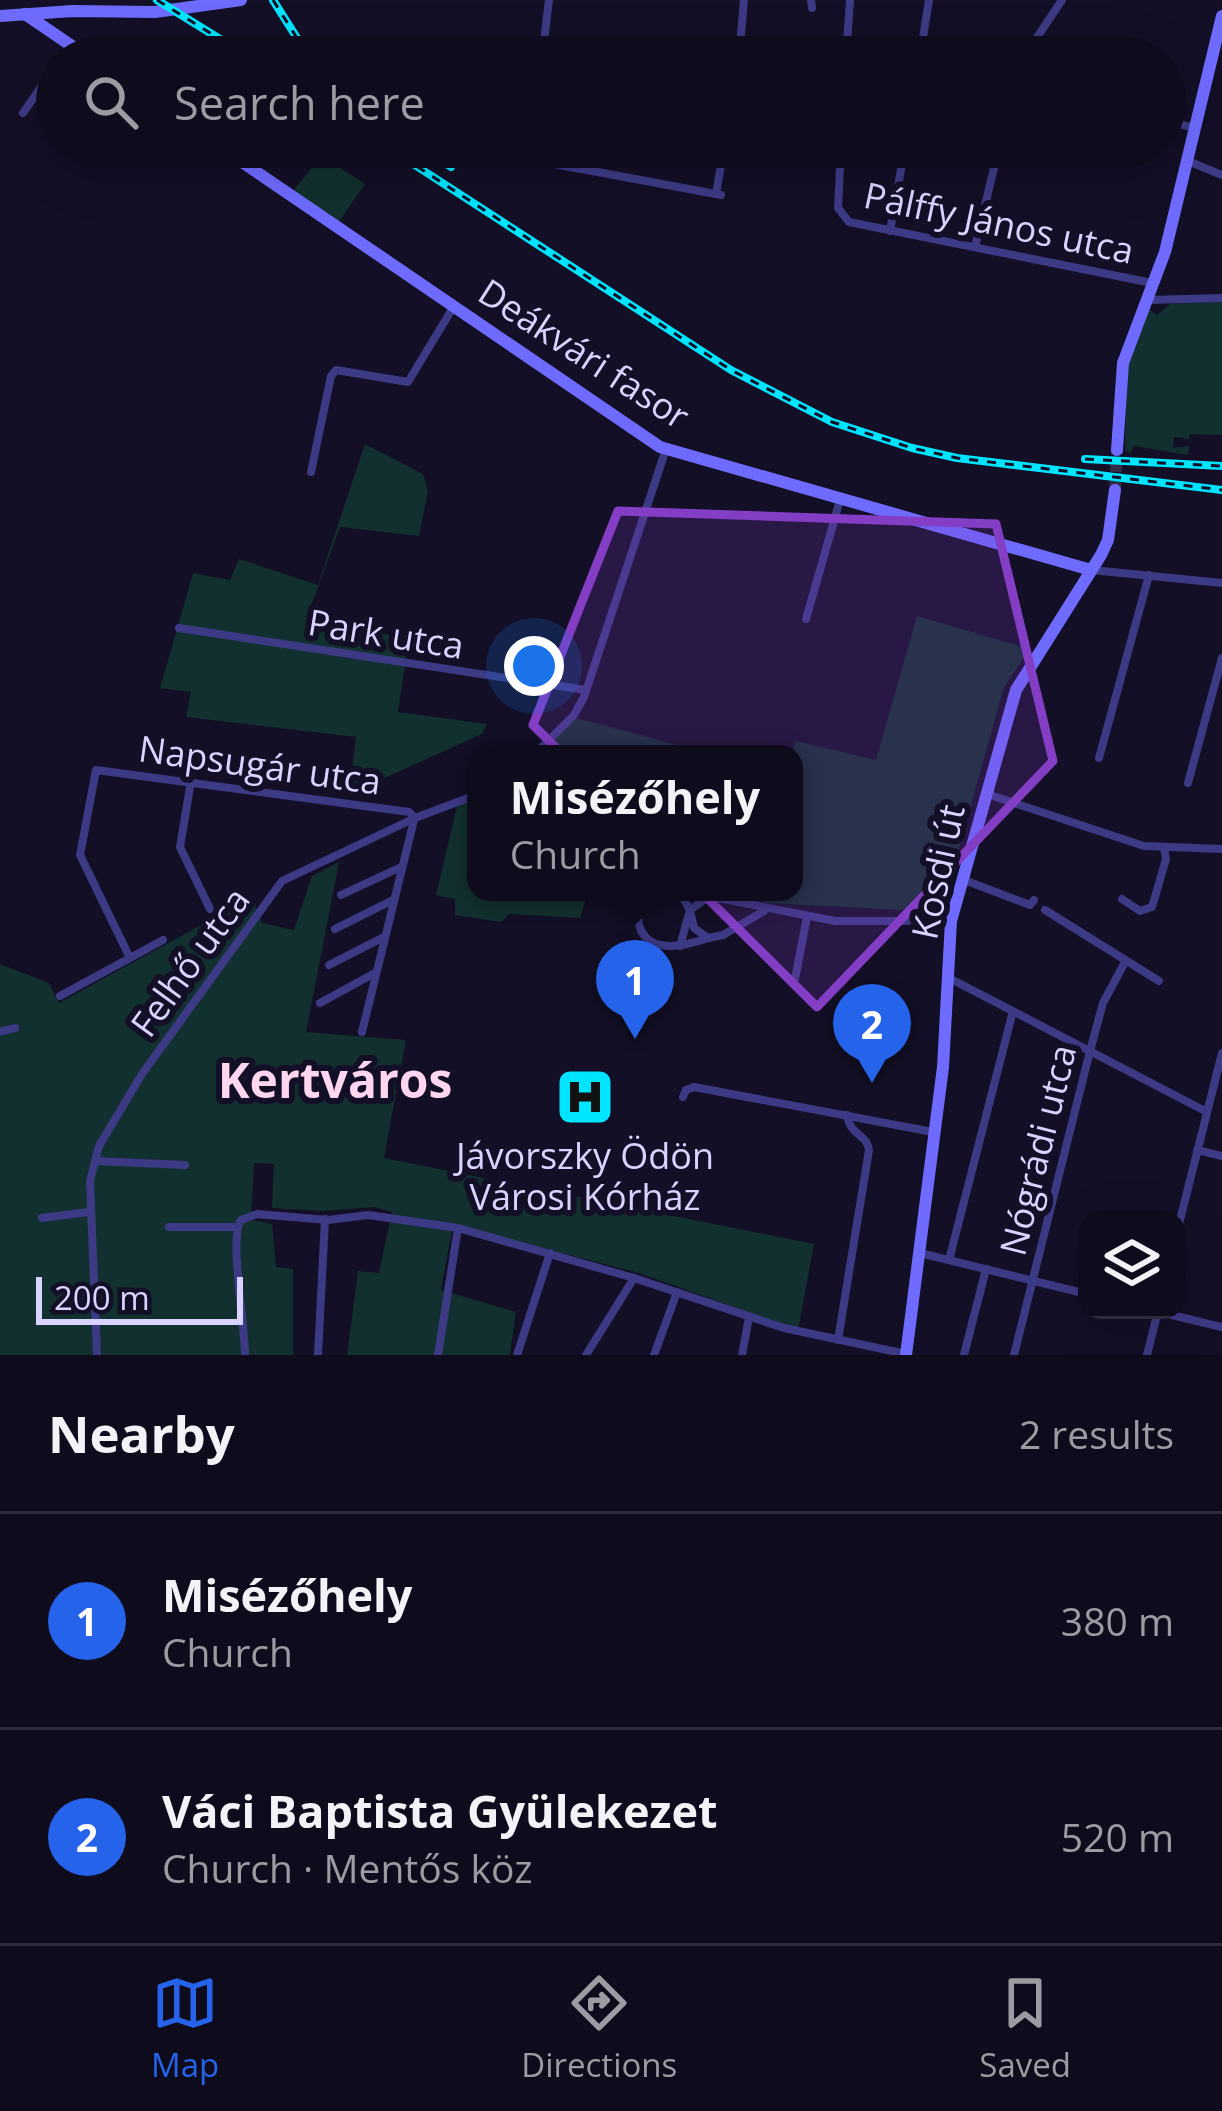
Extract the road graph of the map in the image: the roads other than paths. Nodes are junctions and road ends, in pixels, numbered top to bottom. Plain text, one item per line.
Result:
1 (241, 0) edge
2 (549, 0) edge
3 (744, 0) edge
4 (850, 0) edge
5 (929, 0) edge
6 (1062, 0) edge
7 (25, 14) junction
8 (0, 16) edge
9 (1222, 16) edge
10 (45, 36) edge
11 (545, 36) edge
12 (741, 36) edge
13 (847, 36) edge
14 (923, 36) edge
15 (1038, 36) edge
16 (36, 94) edge
17 (23, 113) dead end
18 (1186, 125) edge
19 (1195, 128) junction
20 (1188, 161) junction
21 (251, 168) edge
22 (577, 168) edge
23 (721, 168) edge
24 (840, 168) edge
25 (900, 168) edge
26 (994, 168) edge
27 (1222, 175) edge
28 (890, 230) junction
29 (975, 247) junction
30 (1154, 284) junction
31 (1222, 298) edge
32 (1147, 300) junction
33 (454, 306) junction
34 (665, 449) junction
35 (1118, 450) tunnel mouth
36 (311, 472) dead end
37 (1115, 490) tunnel mouth
38 (840, 500) junction
39 (1091, 570) junction
40 (1148, 575) junction
41 (1222, 583) edge
42 (806, 619) dead end
43 (178, 628) dead end
44 (1222, 658) edge
45 (586, 690) junction
46 (544, 745) edge
47 (1099, 758) dead end
48 (191, 782) junction
49 (1187, 783) dead end
50 (986, 794) junction
51 (467, 798) edge
52 (415, 818) junction
53 (1164, 848) junction
54 (1222, 849) edge
55 (403, 866) junction
56 (963, 879) junction
57 (341, 895) dead end
58 (1122, 899) dead end
59 (394, 900) junction
60 (1034, 900) dead end
61 (638, 901) edge
62 (687, 901) edge
63 (702, 901) edge
64 (726, 901) edge
65 (210, 909) dead end
66 (690, 910) junction
67 (765, 910) junction
68 (1045, 910) dead end
69 (807, 917) junction
70 (951, 921) junction
71 (335, 929) dead end
72 (386, 936) junction
73 (708, 938) junction
74 (163, 940) dead end
75 (680, 948) junction
76 (130, 958) junction
77 (1125, 962) junction
78 (328, 965) dead end
79 (376, 973) junction
80 (948, 978) junction
81 (795, 979) dead end
82 (1159, 981) dead end
83 (60, 996) dead end
84 (320, 1003) dead end
85 (1013, 1011) junction
86 (15, 1028) dead end
87 (0, 1032) edge
88 (362, 1032) dead end
89 (1090, 1051) junction
90 (1222, 1053) edge
91 (682, 1097) dead end
92 (1207, 1112) junction
93 (847, 1115) junction
94 (935, 1132) junction
95 (1197, 1150) junction
96 (1222, 1156) edge
97 (95, 1161) junction
98 (184, 1165) dead end
99 (1182, 1211) edge
100 (89, 1212) junction
101 (41, 1218) dead end
102 (325, 1219) junction
103 (169, 1227) dead end
104 (458, 1228) junction
105 (235, 1232) junction
106 (919, 1252) junction
107 (550, 1253) junction
108 (949, 1260) junction
109 (986, 1269) junction
110 (634, 1278) junction
111 (1033, 1281) junction
112 (676, 1292) junction
113 (1078, 1292) edge
114 (749, 1317) junction
115 (1186, 1318) edge
116 (1154, 1319) edge
117 (1222, 1327) edge
118 (838, 1340) junction
119 (906, 1354) edge
120 (98, 1355) edge
121 (245, 1355) edge
122 (318, 1355) edge
123 (438, 1355) edge
124 (517, 1355) edge
125 (586, 1355) edge
126 (654, 1355) edge
127 (742, 1355) edge
128 (964, 1355) edge
129 (1014, 1355) edge
130 (1147, 1355) edge

1 - 7 street
2 - 11 street
3 - 12 street
4 - 13 street
5 - 14 street
6 - 15 street
7 - 8 street
7 - 10 street
9 - 19 street
16 - 17 street
18 - 19 street
19 - 20 street
20 - 27 street
20 - 30 street
21 - 33 street, Deákvári fasor
22 - 23 street
24 - 28 street, Pálffy János utca
25 - 28 street
26 - 29 street
28 - 29 street, Pálffy János utca
29 - 30 street, Pálffy János utca
30 - 32 street
31 - 32 street
32 - 35 street
33 - 34 street, Deákvári fasor
33 - 36 street
34 - 38 street, Deákvári fasor
34 - 45 street
37 - 39 street, Kosdi út
38 - 39 street, Deákvári fasor
38 - 42 street
39 - 40 street
39 - 50 street, Kosdi út
40 - 41 street
40 - 47 street
43 - 45 street, Park utca
44 - 49 street
45 - 46 street
48 - 52 street, Napsugár utca
48 - 65 street
48 - 76 street, Napsugár utca
50 - 53 street
50 - 56 street, Kosdi út
51 - 52 street
52 - 55 street
52 - 97 street, Felhő utca
53 - 54 street
53 - 58 street
55 - 57 street
55 - 59 street
56 - 60 street
56 - 70 street, Kosdi út
59 - 71 street
59 - 72 street
61 - 75 street
62 - 66 street
63 - 66 street
64 - 67 street
66 - 73 street
66 - 75 street
67 - 69 street
67 - 73 street
68 - 77 street
69 - 70 street
69 - 81 street
70 - 80 street, Kosdi út
72 - 78 street
72 - 79 street
73 - 75 street
74 - 76 street
76 - 83 street
77 - 82 street
77 - 89 street, Nógrádi utca
79 - 84 street
79 - 88 street
80 - 85 street
80 - 94 street, Kosdi út
85 - 89 street
85 - 108 street
86 - 87 street
89 - 92 street
89 - 111 street, Nógrádi utca
90 - 92 street
91 - 93 street
92 - 95 street
93 - 94 street
93 - 118 street
94 - 106 street, Kosdi út
95 - 96 street
95 - 99 street
97 - 98 street
97 - 100 street, Felhő utca
100 - 101 street
100 - 120 street, Felhő utca
102 - 104 street
102 - 105 street
102 - 122 street
103 - 105 street
104 - 107 street
104 - 123 street
105 - 121 street
106 - 108 street
106 - 119 street, Kosdi út
107 - 110 street
107 - 124 street
108 - 109 street
109 - 111 street
109 - 128 street
110 - 112 street
110 - 125 street
111 - 113 street
111 - 129 street, Nógrádi utca
112 - 114 street
112 - 126 street
114 - 118 street
114 - 127 street
115 - 117 street
116 - 130 street
118 - 119 street

